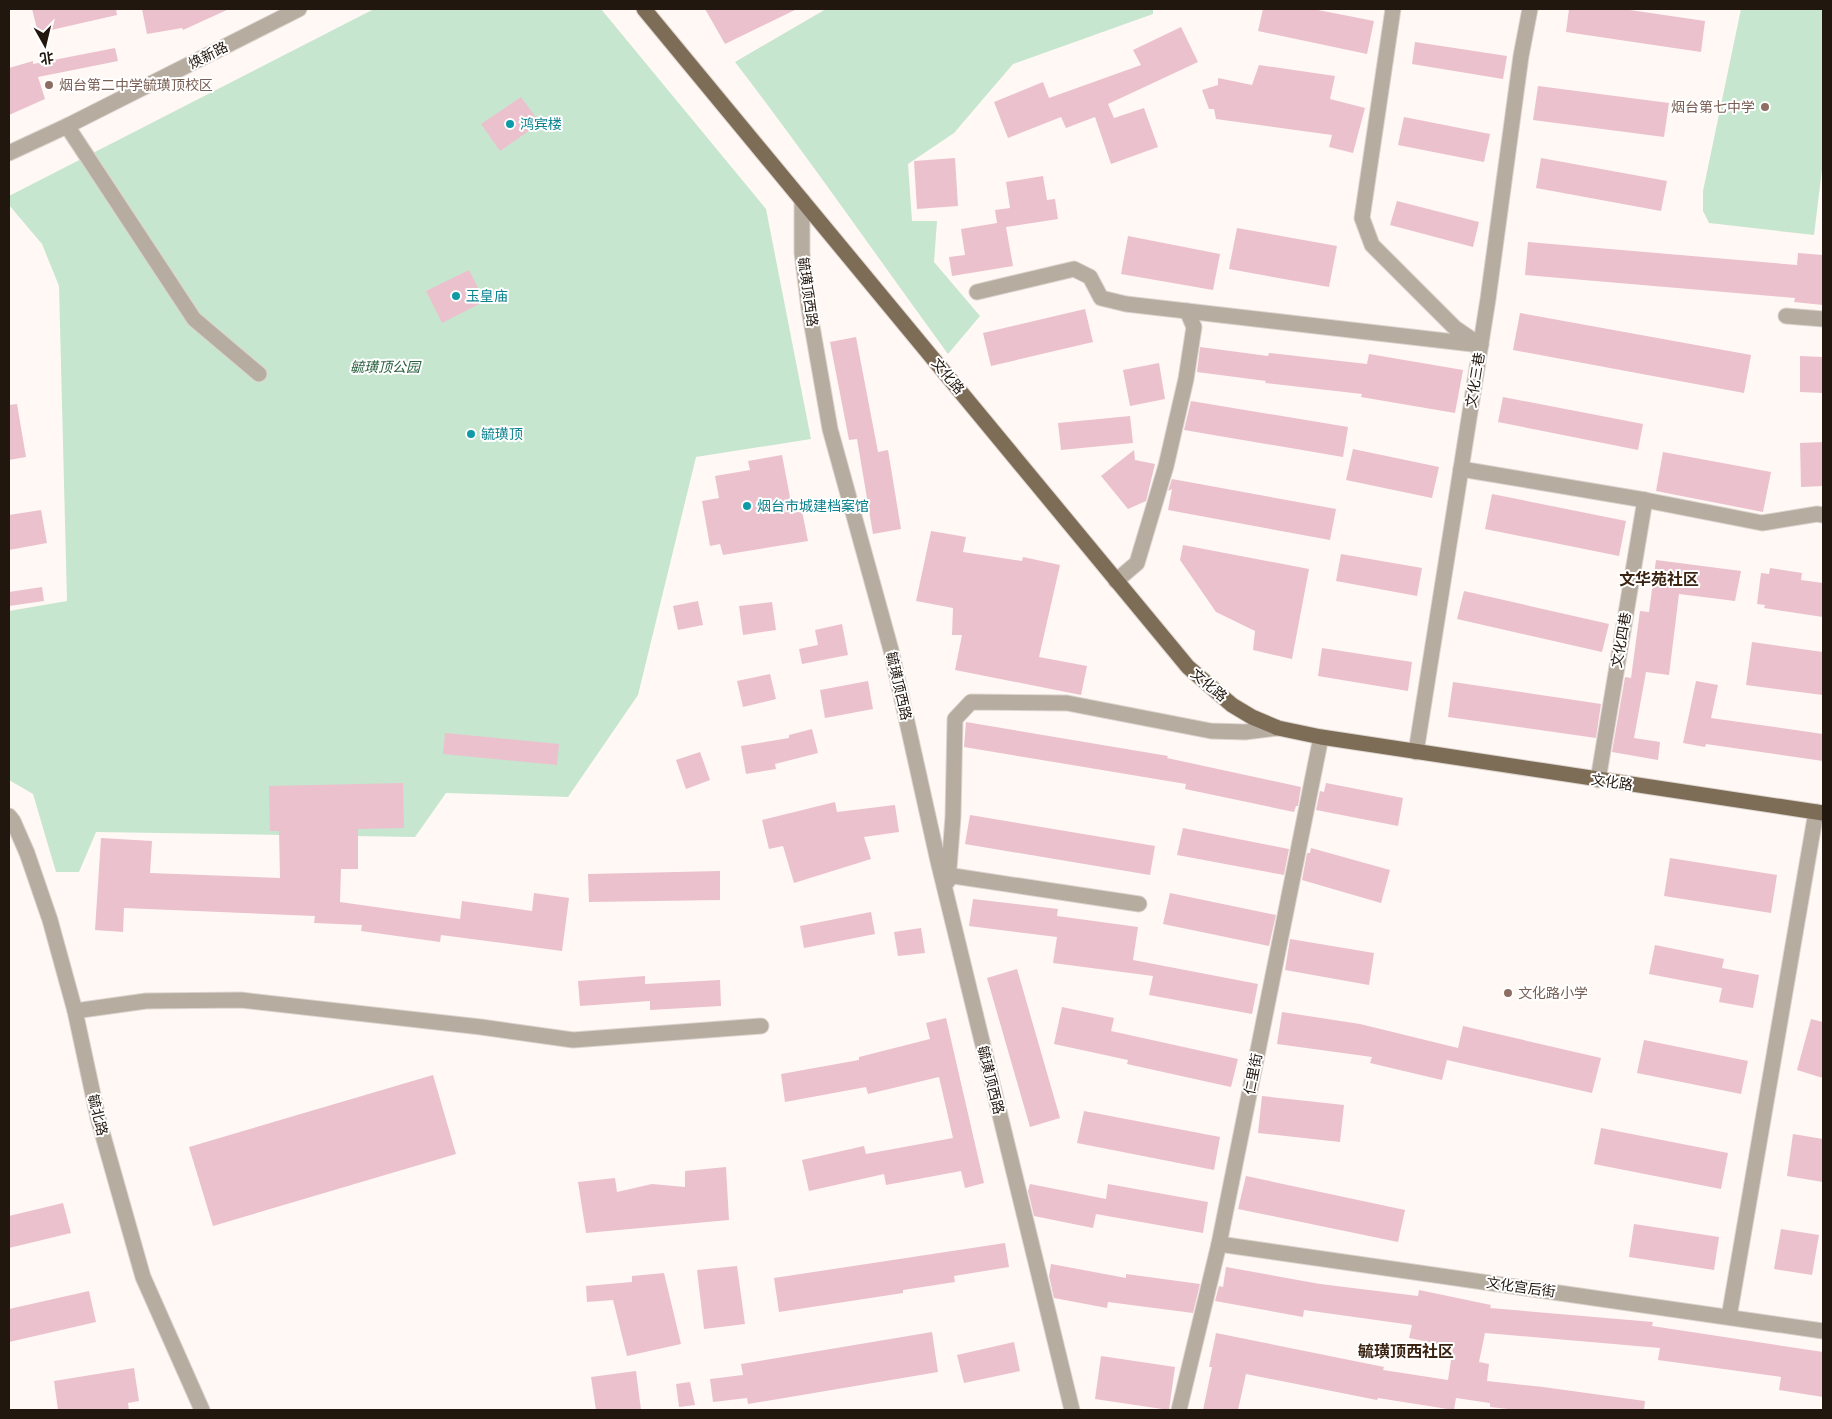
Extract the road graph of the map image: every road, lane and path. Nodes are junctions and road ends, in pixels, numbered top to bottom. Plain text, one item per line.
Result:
1 (299, 9) edge
2 (644, 9) edge
3 (1393, 9) edge
4 (1530, 9) edge
5 (67, 126) junction
6 (9, 153) edge
7 (802, 200) junction
8 (977, 292) dead end
9 (1186, 311) junction
10 (1786, 316) dead end
11 (1823, 319) edge
12 (1481, 345) junction
13 (259, 374) dead end
14 (1461, 469) junction
15 (1645, 500) junction
16 (1823, 515) edge
17 (1116, 581) junction
18 (1278, 728) junction
19 (1321, 737) junction
20 (1416, 752) junction
21 (1598, 780) junction
22 (1820, 812) edge
23 (9, 816) edge
24 (947, 875) junction
25 (1139, 904) dead end
26 (951, 918) junction
27 (75, 1011) junction
28 (761, 1026) dead end
29 (1219, 1244) junction
30 (1730, 1317) junction
31 (1823, 1331) edge
32 (202, 1410) edge
33 (1072, 1410) edge
34 (1179, 1410) edge

1 - 5 street, 焕新路
2 - 7 main road
3 - 12 street
4 - 12 street, 文化三巷
5 - 6 street, 焕新路
5 - 13 street
7 - 17 main road, 文化路
7 - 26 street, 毓璜顶西路
8 - 9 street
9 - 12 street
9 - 17 street
10 - 11 street
12 - 14 street, 文化三巷
14 - 15 street
14 - 20 street, 文化三巷
15 - 16 street
15 - 21 street, 文化四巷
17 - 18 main road, 文化路
18 - 19 main road, 文化路
18 - 24 street
19 - 20 main road, 文化路
19 - 29 street, 仁里街
20 - 21 main road, 文化路
21 - 22 main road, 文化路
22 - 30 street
23 - 27 street, 毓北路
24 - 25 street
24 - 26 street
26 - 33 street, 毓璜顶西路
27 - 28 street
27 - 32 street, 毓北路
29 - 30 street, 文化宫后街
29 - 34 street, 仁里街
30 - 31 street, 文化宫后街

